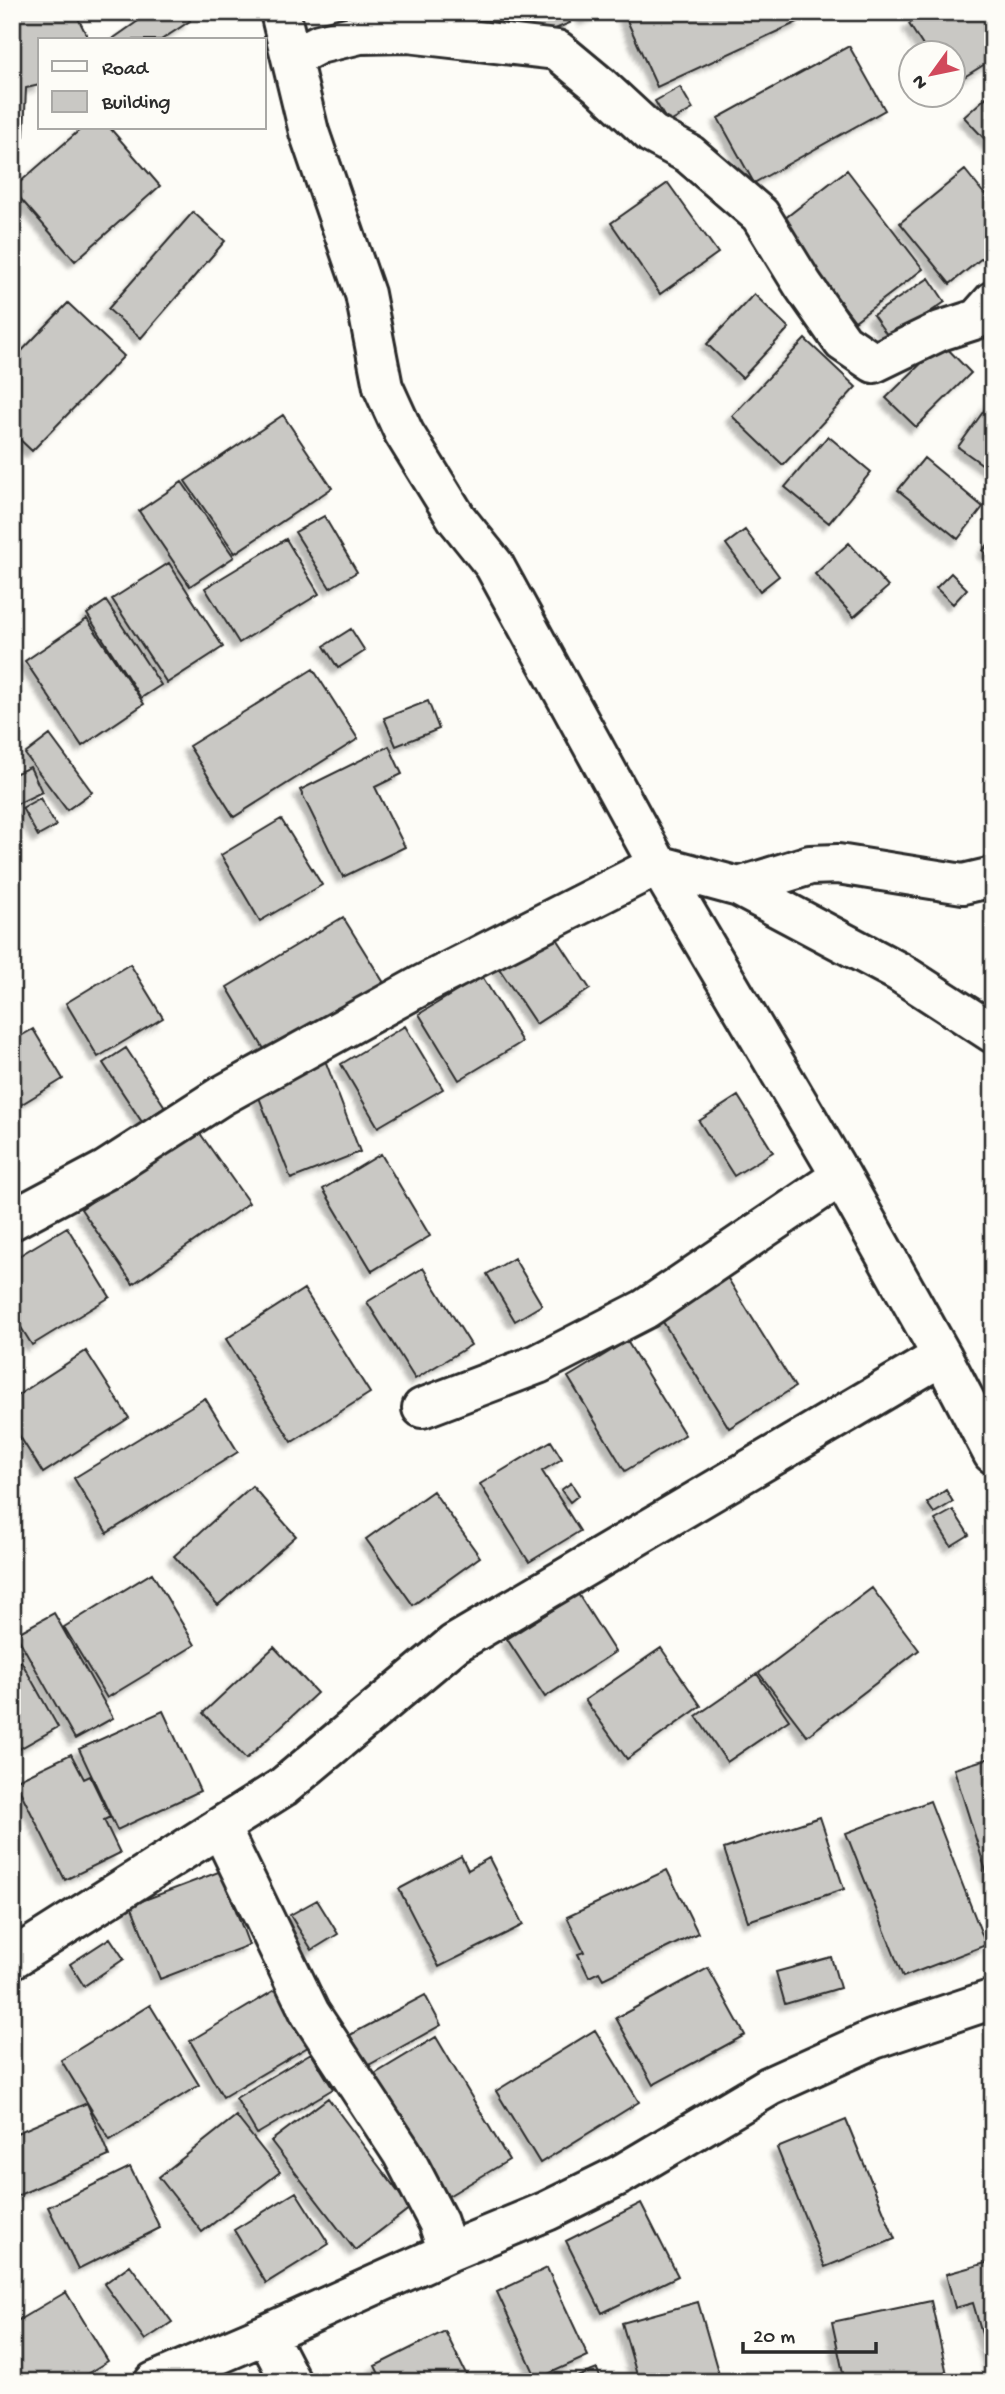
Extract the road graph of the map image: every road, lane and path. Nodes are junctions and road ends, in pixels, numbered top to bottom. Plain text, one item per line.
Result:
1 (280, 12) edge
2 (292, 58) junction
3 (993, 301) edge
4 (658, 865) junction
5 (993, 877) edge
6 (738, 887) junction
7 (993, 1033) edge
8 (842, 1176) junction
9 (12, 1220) edge
10 (942, 1356) junction
11 (422, 1408) dead end
12 (993, 1454) edge
13 (220, 1827) junction
14 (12, 1959) edge
15 (993, 1999) edge
16 (448, 2252) junction
17 (267, 2334) junction
18 (154, 2382) edge
19 (291, 2382) edge

1 - 2 street
2 - 3 street
2 - 4 street
4 - 6 street
4 - 8 street
4 - 9 street
5 - 6 street
6 - 7 street
8 - 10 street
8 - 11 street
10 - 12 street
10 - 13 street
13 - 14 street
13 - 16 street
15 - 16 street
16 - 17 street
17 - 18 street
17 - 19 street

